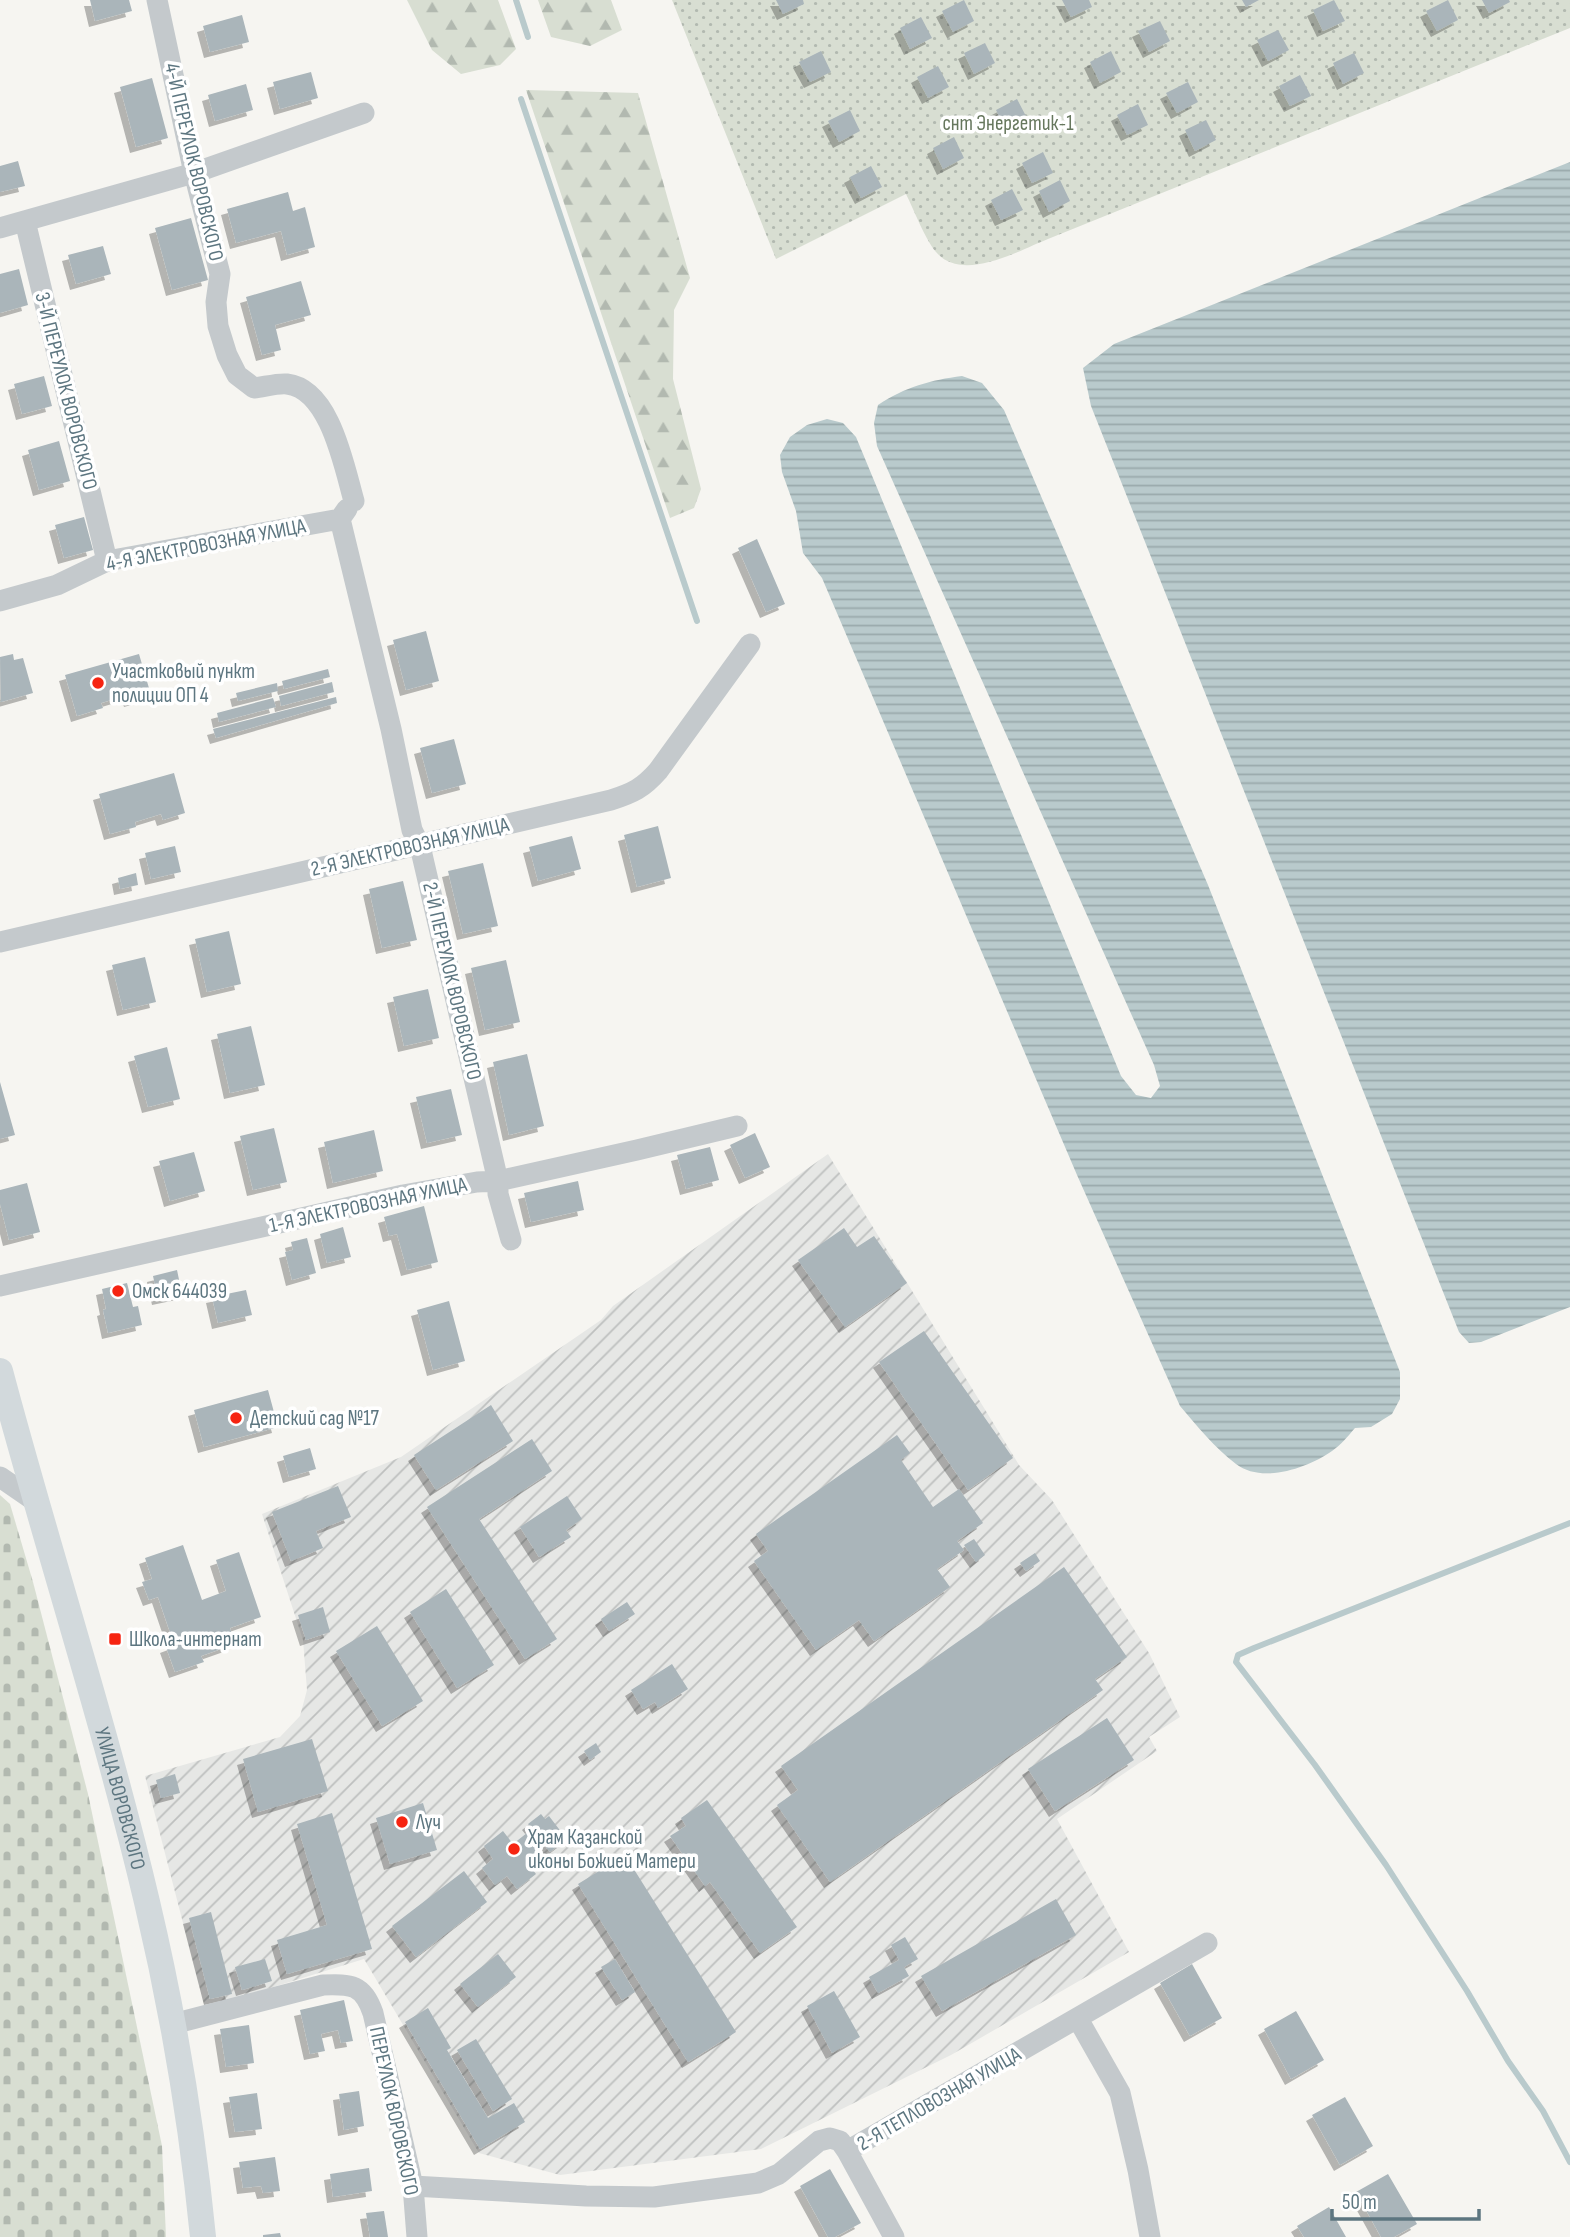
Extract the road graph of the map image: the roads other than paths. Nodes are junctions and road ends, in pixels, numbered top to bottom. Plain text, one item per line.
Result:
1 (157, 0) edge
2 (364, 113) dead end
3 (194, 173) junction
4 (25, 221) junction
5 (0, 229) edge
6 (340, 519) junction
7 (107, 561) junction
8 (0, 601) edge
9 (750, 644) dead end
10 (420, 846) junction
11 (0, 942) edge
12 (737, 1126) dead end
13 (498, 1181) junction
14 (511, 1240) dead end
15 (0, 1286) edge
16 (0, 1371) edge
17 (9, 1439) edge
18 (0, 1477) edge
19 (35, 1501) junction
20 (1207, 1943) dead end
21 (1078, 2019) junction
22 (173, 2024) junction
23 (847, 2151) junction
24 (413, 2186) junction
25 (203, 2237) edge
26 (417, 2237) edge
27 (894, 2237) edge
28 (1150, 2237) edge

1 - 3 street, 4-Й ПЕРЕУЛОК ВОРОВСКОГО
2 - 3 street
3 - 4 street
3 - 6 street, 4-Й ПЕРЕУЛОК ВОРОВСКОГО
4 - 5 street
4 - 7 street, 3-Й ПЕРЕУЛОК ВОРОВСКОГО
6 - 7 street, 4-Я ЭЛЕКТРОВОЗНАЯ УЛИЦА
6 - 10 street, 2-Й ПЕРЕУЛОК ВОРОВСКОГО
7 - 8 street, 4-Я ЭЛЕКТРОВОЗНАЯ УЛИЦА
9 - 10 street, 2-Я ЭЛЕКТРОВОЗНАЯ УЛИЦА
10 - 11 street, 2-Я ЭЛЕКТРОВОЗНАЯ УЛИЦА
10 - 13 street, 2-Й ПЕРЕУЛОК ВОРОВСКОГО
12 - 13 street, 1-Я ЭЛЕКТРОВОЗНАЯ УЛИЦА
13 - 14 street, 2-Й ПЕРЕУЛОК ВОРОВСКОГО
13 - 15 street, 1-Я ЭЛЕКТРОВОЗНАЯ УЛИЦА
16 - 17 main road, УЛИЦА ВОРОВСКОГО
17 - 19 main road, УЛИЦА ВОРОВСКОГО
18 - 19 street
19 - 22 main road, УЛИЦА ВОРОВСКОГО
20 - 21 street, 2-Я ТЕПЛОВОЗНАЯ УЛИЦА
21 - 23 street, 2-Я ТЕПЛОВОЗНАЯ УЛИЦА
21 - 28 street
22 - 24 street, ПЕРЕУЛОК ВОРОВСКОГО
22 - 25 main road, УЛИЦА ВОРОВСКОГО
23 - 24 street, 2-Я ТЕПЛОВОЗНАЯ УЛИЦА
23 - 27 street
24 - 26 street, ПЕРЕУЛОК ВОРОВСКОГО

